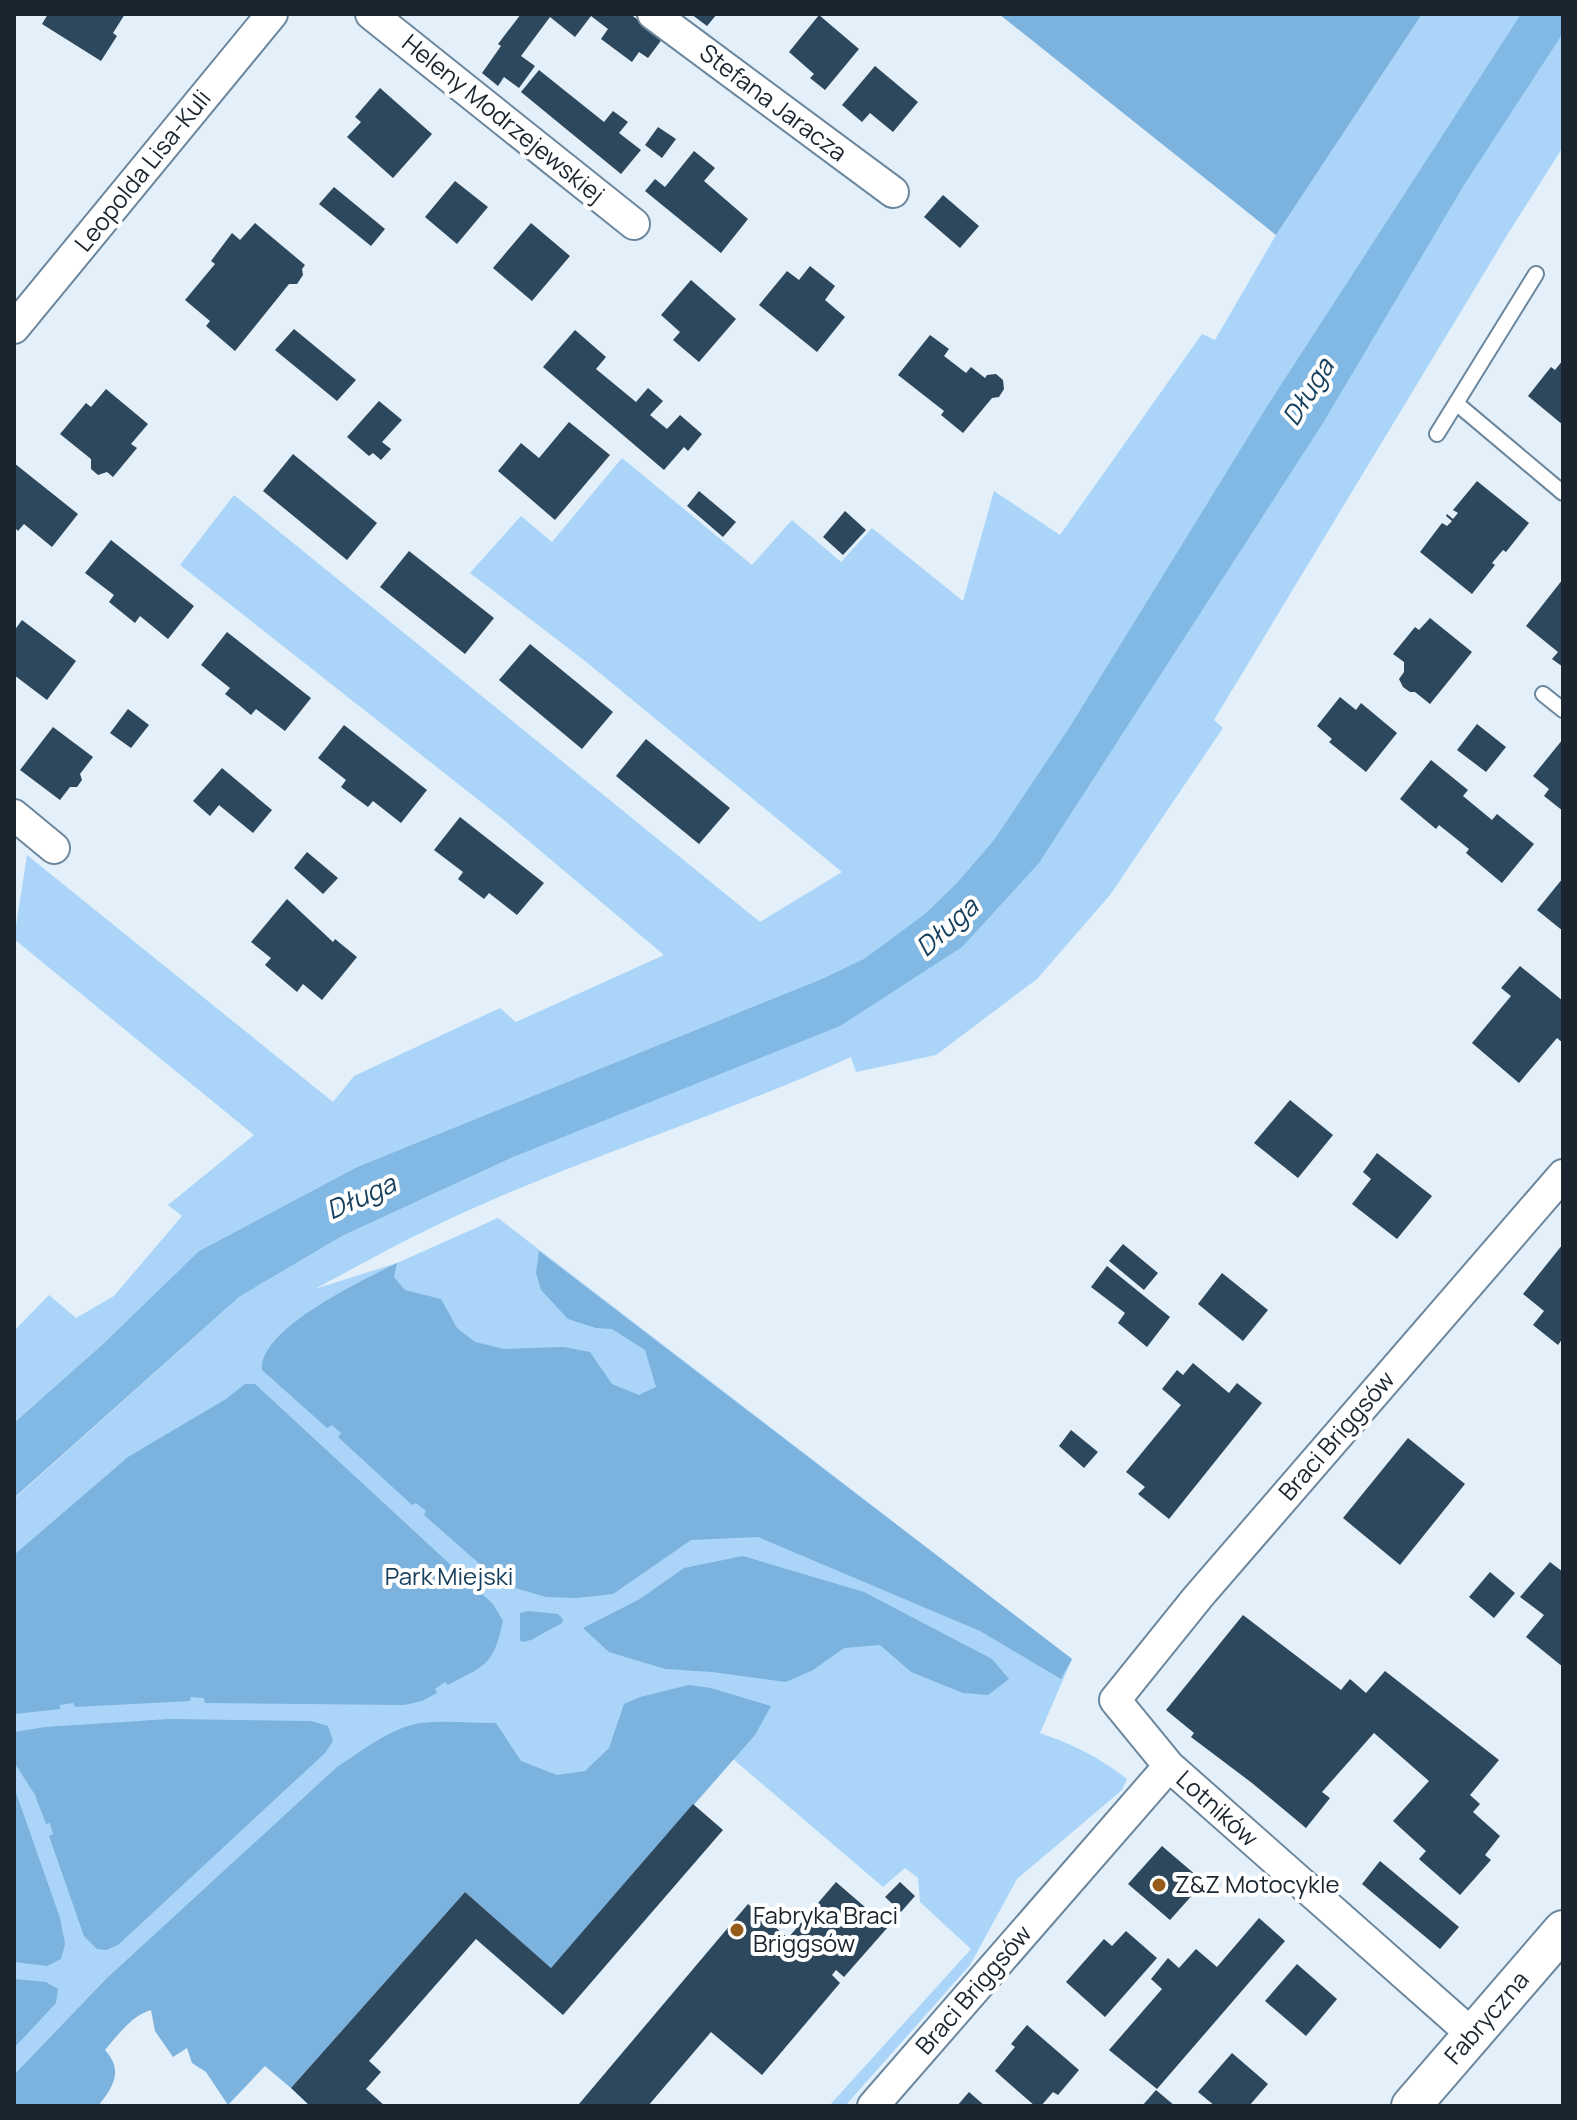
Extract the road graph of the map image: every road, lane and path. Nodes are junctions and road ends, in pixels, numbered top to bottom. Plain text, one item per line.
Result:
1 (272, 14) edge
2 (371, 14) edge
3 (653, 14) edge
4 (893, 192) dead end
5 (634, 224) dead end
6 (1536, 274) dead end
7 (14, 328) edge
8 (1456, 403) junction
9 (1437, 434) dead end
10 (1563, 493) edge
11 (1543, 694) dead end
12 (1563, 710) edge
13 (14, 815) edge
14 (54, 848) dead end
15 (1563, 1175) edge
16 (1115, 1700) joint
17 (1169, 1766) junction
18 (1563, 1930) edge
19 (1473, 2035) junction
20 (873, 2106) edge
21 (1411, 2106) edge

1 - 7 street, Leopolda Lisa-Kuli
2 - 5 street, Heleny Modrzejewskiej
3 - 4 street, Stefana Jaracza
6 - 8 lane
8 - 9 lane
8 - 10 lane
11 - 12 lane
13 - 14 street
15 - 16 street, Braci Briggsów
16 - 17 street, Lotników
17 - 19 street, Lotników
17 - 20 street, Braci Briggsów
18 - 19 street, Fabryczna
19 - 21 street, Fabryczna

